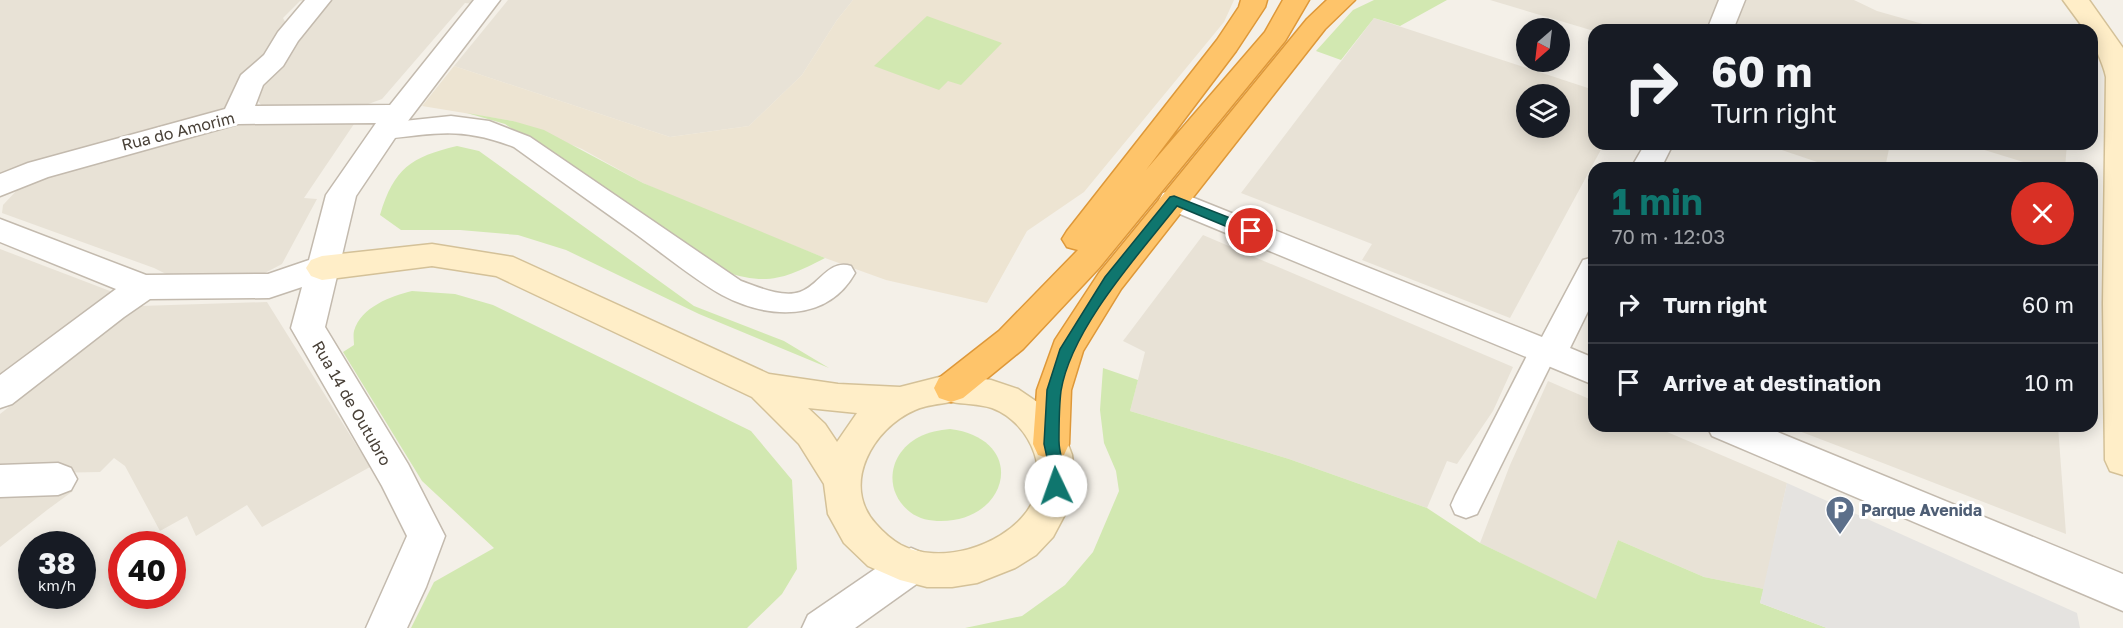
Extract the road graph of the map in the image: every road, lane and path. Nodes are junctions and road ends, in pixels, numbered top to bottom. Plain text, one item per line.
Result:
1 (318, 0) edge
2 (487, 0) edge
3 (1254, 0) edge
4 (1296, 0) edge
5 (1342, 0) edge
6 (1732, 0) edge
7 (2085, 11) edge
8 (1722, 24) edge
9 (2094, 24) edge
10 (2098, 30) edge
11 (2123, 33) edge
12 (237, 115) junction
13 (391, 123) junction
14 (0, 186) edge
15 (1174, 200) junction
16 (0, 230) edge
17 (322, 268) junction
18 (842, 273) dead end
19 (1588, 279) edge
20 (144, 287) junction
21 (1011, 340) junction
22 (1547, 353) junction
23 (1588, 370) edge
24 (764, 387) junction
25 (951, 388) junction
26 (0, 394) edge
27 (902, 401) junction
28 (1739, 432) edge
29 (1051, 444) junction
30 (2123, 460) edge
31 (58, 479) dead end
32 (841, 479) junction
33 (0, 481) edge
34 (1466, 505) dead end
35 (911, 566) junction
36 (2123, 593) edge
37 (386, 628) edge
38 (822, 628) edge

1 - 12 street
2 - 13 street, Rua 14 de Outubro
3 - 21 highway
4 - 21 highway
5 - 15 highway
6 - 8 street
7 - 9 street
7 - 11 street
10 - 30 street
12 - 13 street, Rua do Amorim
12 - 14 street, Rua do Amorim
13 - 17 street, Rua 14 de Outubro
13 - 18 lane
15 - 22 street
15 - 29 highway
16 - 20 street
17 - 20 street
17 - 24 street
17 - 37 street, Rua 14 de Outubro
19 - 22 street
20 - 26 street
21 - 25 highway
22 - 23 street
22 - 34 lane
24 - 27 street
24 - 32 street
25 - 27 street
25 - 29 street
27 - 32 street
28 - 36 street
29 - 35 street
31 - 33 street
32 - 35 street
35 - 38 street

